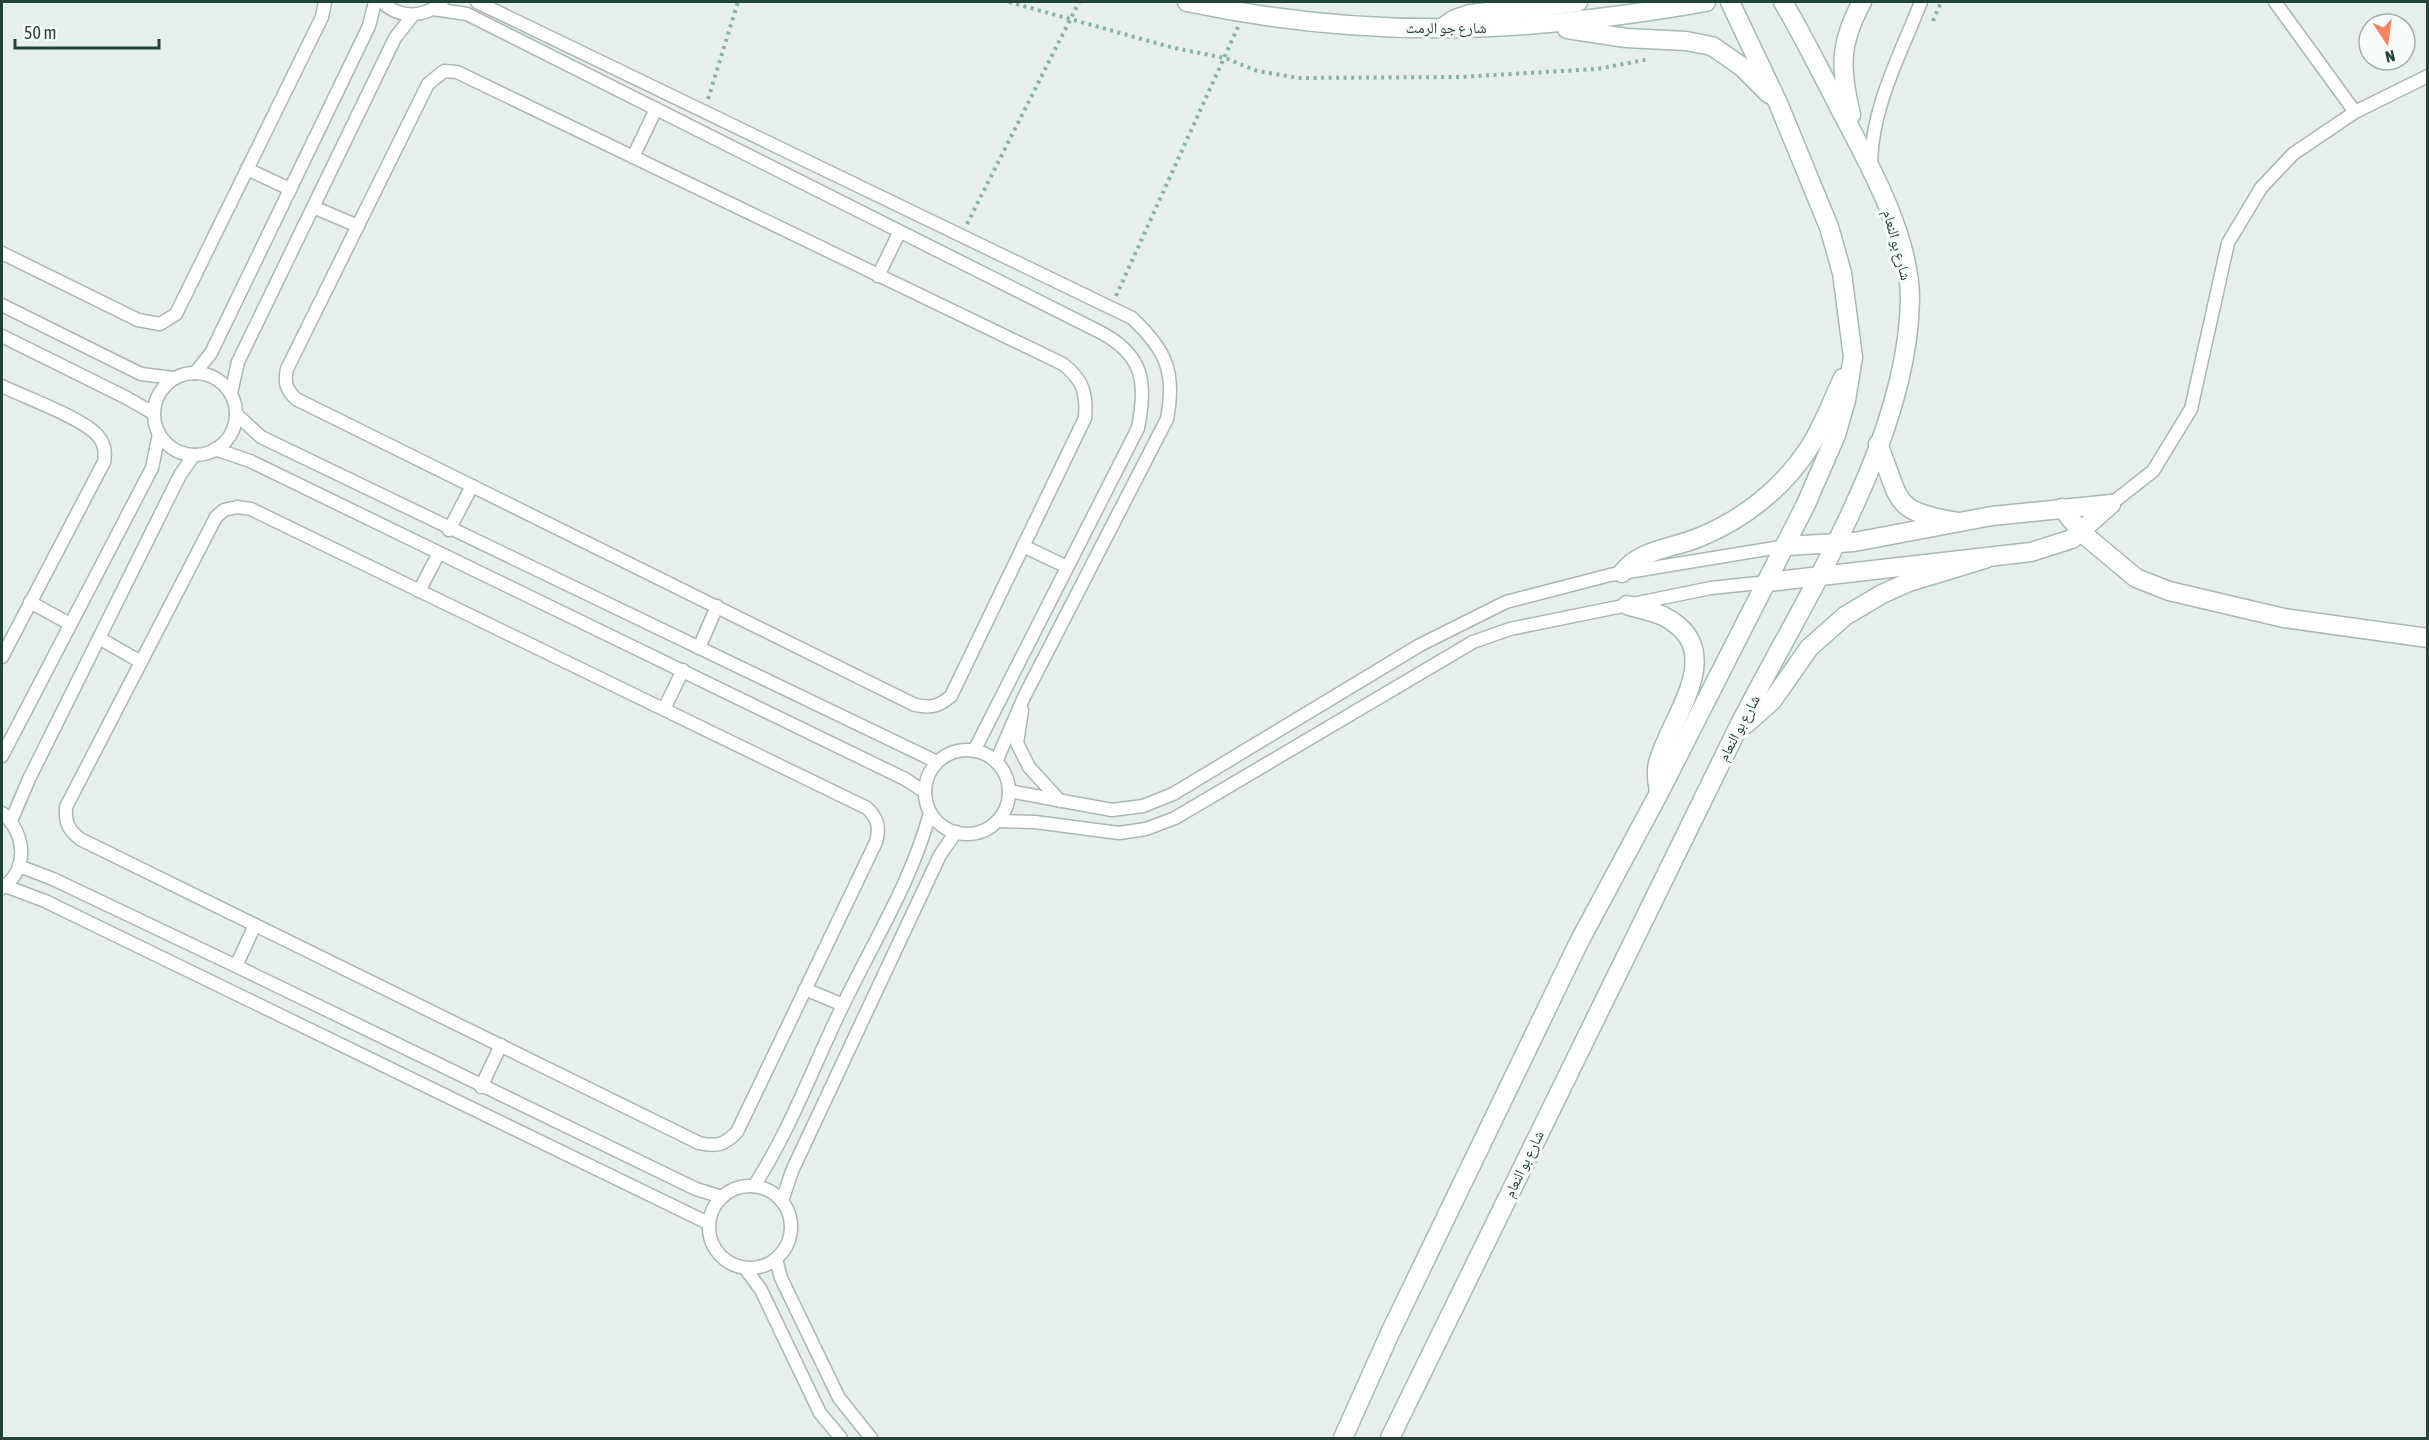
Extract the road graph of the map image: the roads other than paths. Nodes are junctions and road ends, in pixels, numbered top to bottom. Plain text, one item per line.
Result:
1 (325, 2) edge
2 (375, 2) edge
3 (382, 2) edge
4 (477, 2) edge
5 (1187, 2) edge
6 (1578, 2) edge
7 (1706, 2) edge
8 (1730, 2) edge
9 (1783, 2) edge
10 (1862, 2) edge
11 (1921, 2) edge
12 (2276, 2) edge
13 (438, 5) edge
14 (413, 15) junction
15 (1538, 26) junction
16 (1441, 29) junction
17 (2427, 76) edge
18 (1778, 103) junction
19 (657, 110) junction
20 (2355, 112) junction
21 (1856, 140) junction
22 (633, 157) junction
23 (1871, 167) junction
24 (247, 169) junction
25 (290, 189) junction
26 (313, 207) junction
27 (358, 226) junction
28 (899, 233) junction
29 (2, 253) edge
30 (878, 276) junction
31 (2, 305) edge
32 (2, 336) edge
33 (1853, 357) junction
34 (195, 373) junction
35 (174, 378) junction
36 (2, 386) edge
37 (231, 393) junction
38 (153, 413) junction
39 (236, 414) junction
40 (159, 434) junction
41 (1878, 444) junction
42 (215, 449) junction
43 (195, 455) junction
44 (472, 486) junction
45 (2111, 504) junction
46 (2062, 508) junction
47 (1958, 522) junction
48 (449, 530) junction
49 (2081, 532) junction
50 (1835, 544) junction
51 (1023, 546) junction
52 (1786, 546) junction
53 (439, 553) junction
54 (1985, 559) junction
55 (1066, 567) junction
56 (1622, 573) junction
57 (1818, 577) junction
58 (1768, 582) junction
59 (419, 591) junction
60 (30, 602) junction
61 (1627, 605) junction
62 (717, 606) junction
63 (70, 624) junction
64 (99, 638) junction
65 (2427, 638) edge
66 (699, 648) junction
67 (2, 657) edge
68 (141, 662) junction
69 (683, 670) junction
70 (1024, 697) junction
71 (664, 709) junction
72 (1735, 733) junction
73 (974, 751) junction
74 (2, 756) edge
75 (937, 762) junction
76 (996, 762) junction
77 (1009, 791) junction
78 (925, 792) junction
79 (1659, 793) junction
80 (1060, 801) junction
81 (930, 813) junction
82 (6, 817) edge
83 (996, 821) junction
84 (956, 832) junction
85 (19, 866) junction
86 (3, 887) edge
87 (255, 926) junction
88 (236, 966) junction
89 (805, 989) junction
90 (843, 1005) junction
91 (501, 1045) junction
92 (481, 1087) junction
93 (754, 1186) junction
94 (722, 1197) junction
95 (782, 1201) junction
96 (708, 1223) junction
97 (776, 1259) junction
98 (745, 1268) junction
99 (842, 1438) edge
100 (871, 1438) edge
101 (1343, 1438) edge
102 (1390, 1438) edge

1 - 24 lane
2 - 25 lane
3 - 14 lane
4 - 70 lane
5 - 16 street, شارع جو الرمث
6 - 16 street
7 - 15 street, شارع جو الرمث
8 - 18 street
9 - 21 street, شارع بو النعام
10 - 21 street
11 - 23 lane
12 - 20 lane
13 - 14 lane
13 - 19 lane
14 - 26 lane
15 - 16 street, شارع جو الرمث
15 - 18 street
17 - 20 lane
18 - 33 street
19 - 22 lane
19 - 28 lane
20 - 45 lane
21 - 23 street, شارع بو النعام
22 - 27 lane
22 - 30 lane
23 - 41 street, شارع بو النعام
24 - 25 lane
24 - 29 lane
25 - 34 lane
26 - 27 lane
26 - 37 lane
27 - 44 lane
28 - 30 lane
28 - 55 lane
30 - 51 lane
31 - 35 lane
32 - 38 lane
33 - 52 street
33 - 56 street
34 - 35 lane
34 - 37 lane
35 - 38 lane
36 - 60 lane
37 - 39 lane
38 - 40 lane
39 - 42 lane
39 - 48 lane
40 - 43 lane
40 - 63 lane
41 - 47 street
41 - 50 street, شارع بو النعام
42 - 43 lane
42 - 53 lane
43 - 64 lane
44 - 48 lane
44 - 62 lane
45 - 46 street
45 - 49 street
46 - 47 street
46 - 49 street
47 - 50 street
48 - 66 lane
49 - 54 street
49 - 65 street
50 - 52 street
50 - 57 street, شارع بو النعام
51 - 55 lane
51 - 62 lane
52 - 56 lane
52 - 58 street
53 - 59 lane
53 - 69 lane
54 - 57 street
54 - 72 street
55 - 73 lane
56 - 80 lane
57 - 58 street
57 - 72 street, شارع بو النعام
58 - 61 lane
58 - 79 street
59 - 68 lane
59 - 71 lane
60 - 63 lane
60 - 67 lane
61 - 79 street
61 - 83 lane
62 - 66 lane
63 - 74 lane
64 - 68 lane
64 - 82 lane
66 - 75 lane
68 - 87 lane
69 - 71 lane
69 - 78 lane
70 - 76 lane
70 - 80 lane
71 - 89 lane
72 - 102 street, شارع بو النعام
73 - 75 lane
73 - 76 lane
75 - 78 lane
76 - 77 lane
77 - 80 lane
77 - 83 lane
78 - 81 lane
79 - 101 street
81 - 84 lane
81 - 90 lane
82 - 85 lane
83 - 84 lane
84 - 95 lane
85 - 86 lane
85 - 88 lane
86 - 96 lane
87 - 88 lane
87 - 91 lane
88 - 92 lane
89 - 90 lane
89 - 91 lane
90 - 93 lane
91 - 92 lane
92 - 94 lane
93 - 94 lane
93 - 95 lane
94 - 96 lane
95 - 97 lane
96 - 98 lane
97 - 98 lane
97 - 100 lane
98 - 99 lane

